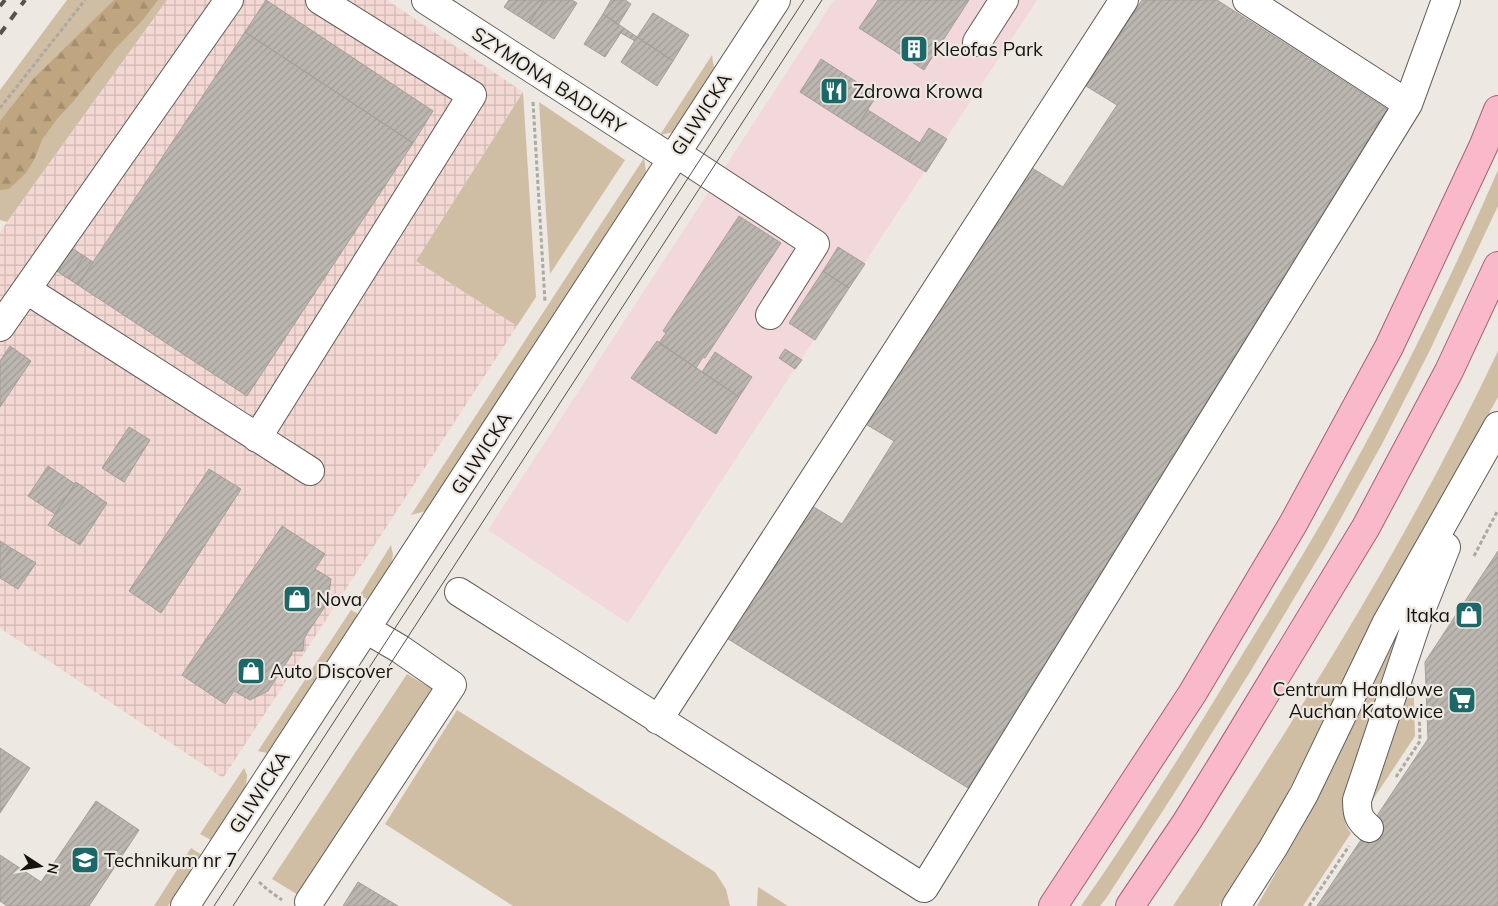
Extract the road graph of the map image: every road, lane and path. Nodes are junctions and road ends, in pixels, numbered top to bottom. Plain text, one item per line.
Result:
1 (85, 0) edge
2 (229, 0) edge
3 (320, 0) edge
4 (426, 0) edge
5 (776, 0) edge
6 (1004, 0) edge
7 (1124, 0) edge
8 (1247, 0) edge
9 (1446, 0) edge
10 (976, 42) dead end
11 (531, 69) junction
12 (1408, 104) junction
13 (0, 108) edge
14 (1498, 110) edge
15 (674, 156) junction
16 (1498, 266) edge
17 (27, 290) junction
18 (545, 302) dead end
19 (770, 315) dead end
20 (0, 327) edge
21 (1498, 426) edge
22 (257, 438) junction
23 (310, 471) dead end
24 (1467, 481) junction
25 (460, 592) dead end
26 (366, 629) junction
27 (658, 720) junction
28 (1369, 828) dead end
29 (259, 882) dead end
30 (296, 902) joint
31 (184, 906) edge
32 (1053, 906) edge
33 (1130, 906) edge
34 (1236, 906) edge

1 - 13 path
2 - 17 street
3 - 22 street
4 - 11 street, SZYMONA BADURY
5 - 15 street, GLIWICKA
6 - 10 street
7 - 27 street
8 - 12 street
9 - 12 street
11 - 15 street, SZYMONA BADURY
11 - 18 path
12 - 27 street
14 - 32 main road
15 - 19 street, SZYMONA BADURY
15 - 26 street, GLIWICKA
16 - 33 main road
17 - 20 street
17 - 22 street
21 - 24 street
22 - 23 street
24 - 28 street
24 - 34 street
25 - 27 street
26 - 30 street
26 - 31 street, GLIWICKA
29 - 30 path

